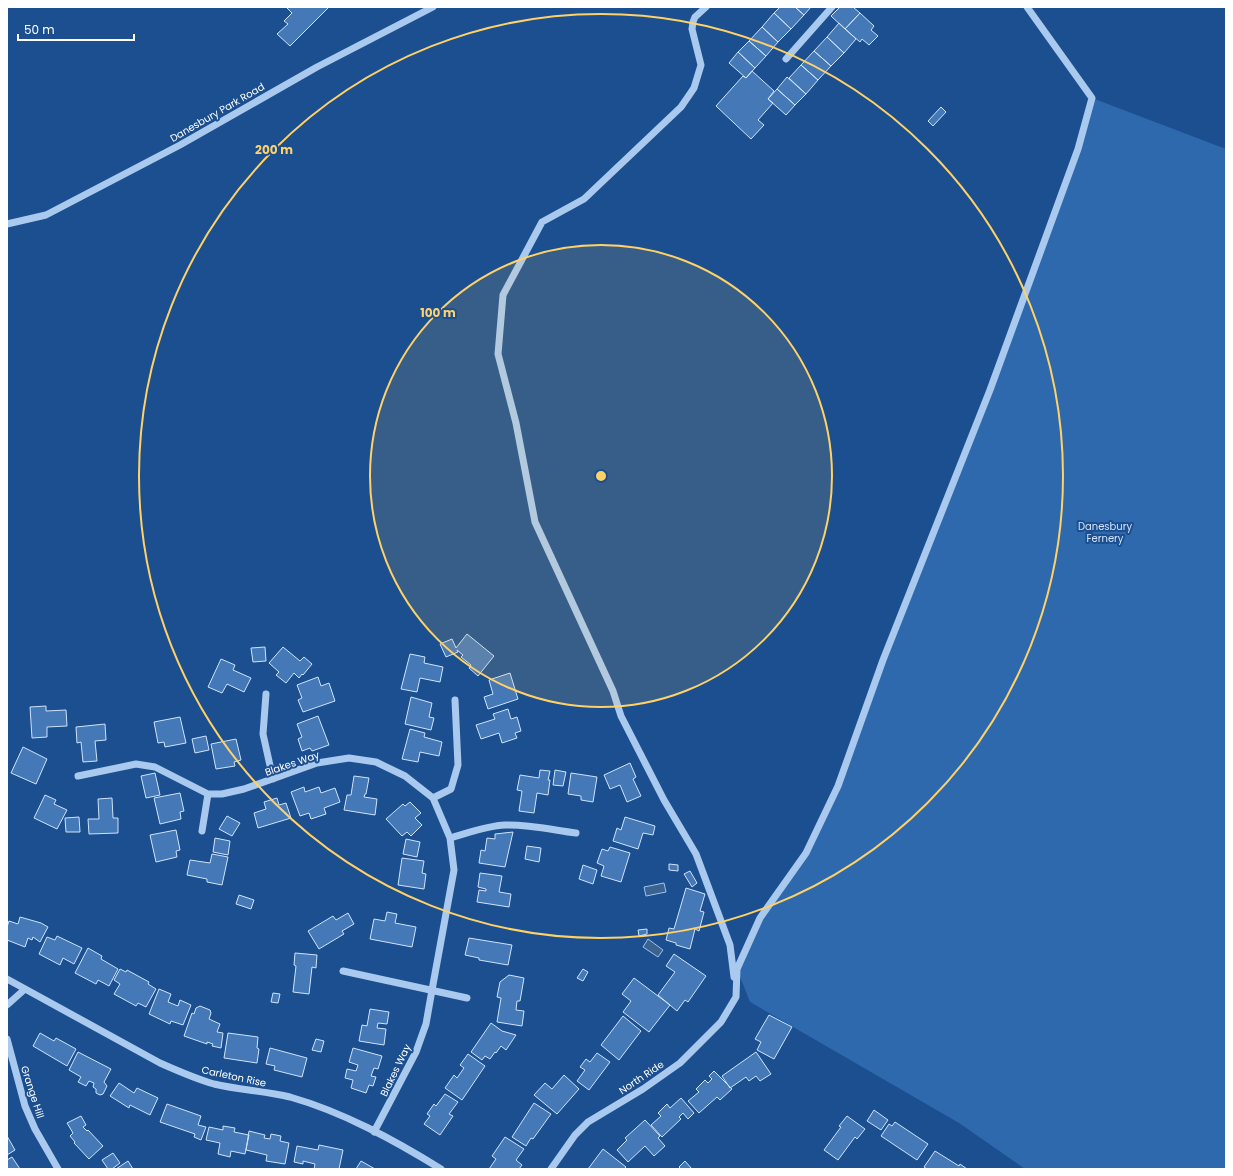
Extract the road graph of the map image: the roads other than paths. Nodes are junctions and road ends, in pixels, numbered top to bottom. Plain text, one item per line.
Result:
1 (432, 7) edge
2 (706, 7) edge
3 (832, 7) edge
4 (1027, 7) edge
5 (786, 59) dead end
6 (7, 224) edge
7 (266, 694) dead end
8 (454, 700) dead end
9 (78, 776) dead end
10 (273, 779) junction
11 (208, 794) junction
12 (433, 798) junction
13 (202, 831) dead end
14 (576, 833) dead end
15 (450, 838) junction
16 (343, 971) dead end
17 (7, 979) edge
18 (25, 988) junction
19 (432, 990) junction
20 (736, 996) junction
21 (467, 998) dead end
22 (7, 1005) edge
23 (7, 1039) edge
24 (374, 1132) junction
25 (58, 1169) edge
26 (441, 1169) edge
27 (551, 1169) edge

1 - 6 street, Danesbury Park Road
2 - 20 street
3 - 5 street
4 - 20 street
7 - 10 street
8 - 12 street
9 - 11 street
10 - 11 street, Blakes Way
10 - 12 street, Blakes Way
11 - 13 street
12 - 15 street, Blakes Way
14 - 15 street
15 - 19 street, Blakes Way
16 - 19 street
17 - 18 street, Carleton Rise
18 - 22 street
18 - 24 street, Carleton Rise
19 - 21 street
19 - 24 street, Blakes Way
20 - 27 street, North Ride
23 - 25 street, Grange Hill
24 - 26 street, Carleton Rise

